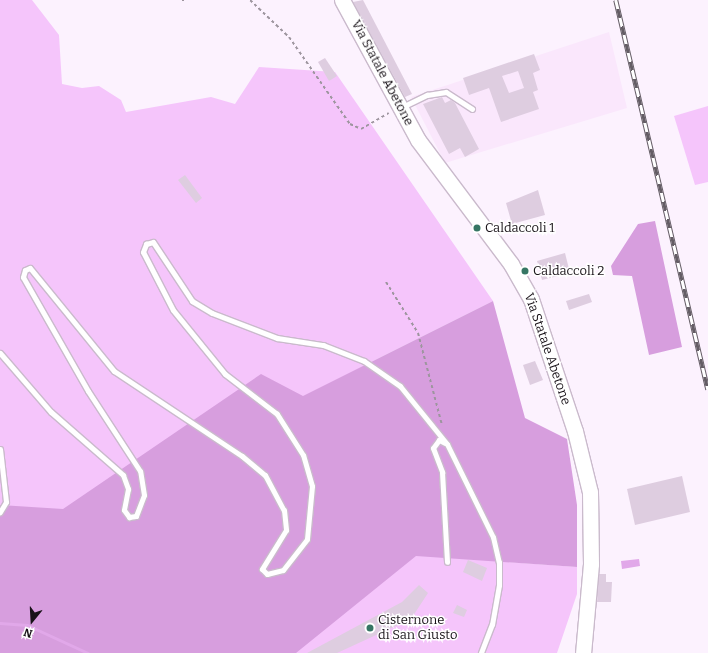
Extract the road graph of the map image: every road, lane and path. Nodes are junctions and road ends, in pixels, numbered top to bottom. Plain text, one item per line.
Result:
1 (250, 0) edge
2 (342, 0) edge
3 (399, 108) junction
4 (472, 109) dead end
5 (386, 282) dead end
6 (0, 353) edge
7 (447, 444) junction
8 (0, 449) edge
9 (0, 512) edge
10 (447, 562) dead end
11 (481, 653) edge
12 (583, 653) edge

1 - 3 path
2 - 3 main road, Via Statale Abetone
3 - 4 lane
3 - 12 main road, Via Statale Abetone
5 - 7 path
6 - 7 lane
7 - 10 lane
7 - 11 lane
8 - 9 lane

